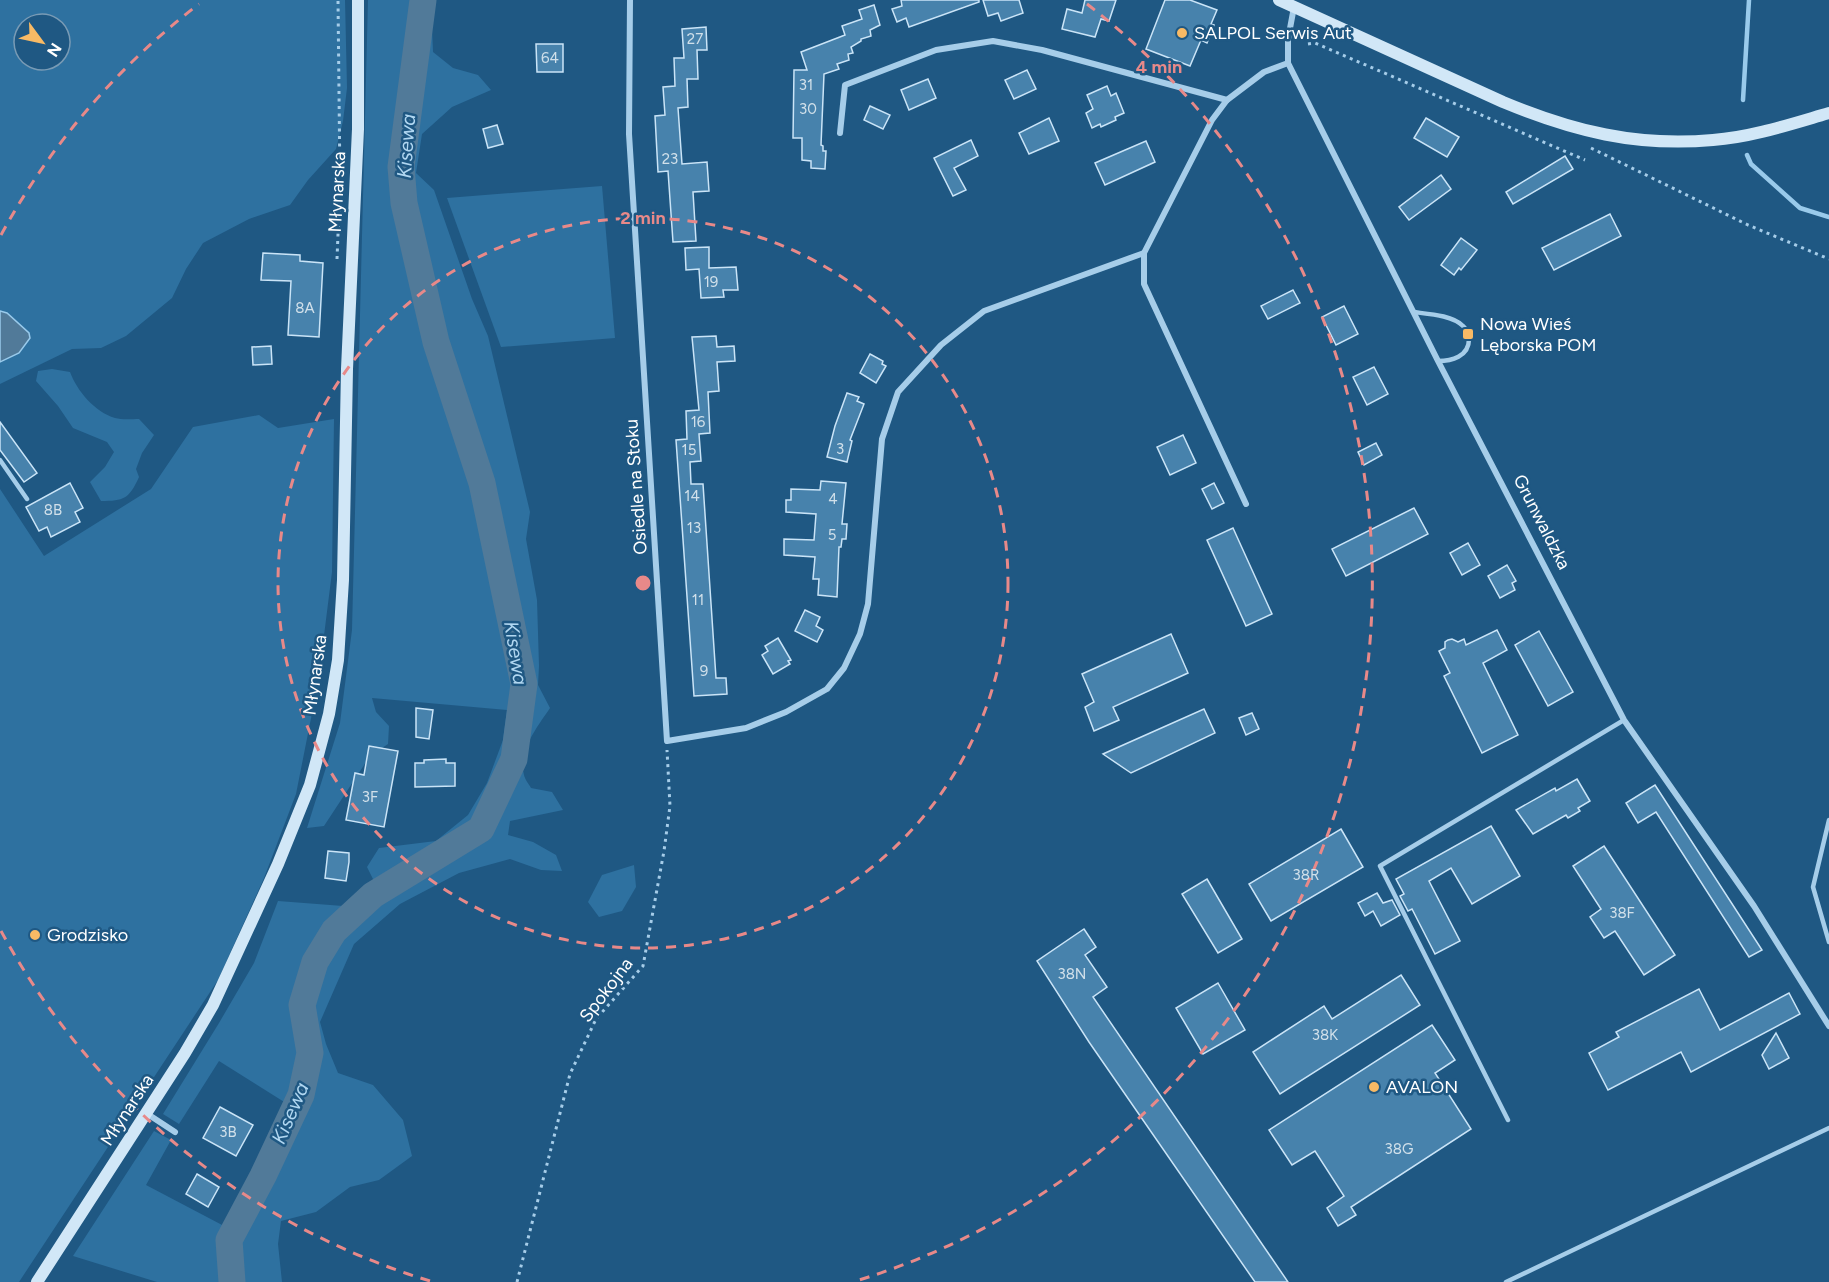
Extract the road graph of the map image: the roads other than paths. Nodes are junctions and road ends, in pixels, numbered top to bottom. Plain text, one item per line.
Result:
1 (358, 0) edge
2 (630, 0) edge
3 (1279, 0) edge
4 (1294, 3) edge
5 (1288, 63) junction
6 (1227, 100) junction
7 (1829, 113) edge
8 (840, 133) dead end
9 (1144, 253) junction
10 (1413, 312) junction
11 (1438, 361) junction
12 (0, 460) edge
13 (27, 499) dead end
14 (1246, 504) dead end
15 (1624, 720) junction
16 (1829, 820) edge
17 (1829, 942) edge
18 (1829, 1026) edge
19 (146, 1113) junction
20 (1508, 1120) dead end
21 (1829, 1128) edge
22 (175, 1132) dead end
23 (37, 1282) edge
24 (1506, 1282) edge

1 - 19 street, Młynarska
2 - 9 street, Osiedle na Stoku
3 - 4 street
4 - 5 street, Grunwaldzka
4 - 7 street
5 - 6 street
5 - 10 street, Grunwaldzka
6 - 8 street
6 - 9 street
9 - 14 street
10 - 11 street, Grunwaldzka
10 - 11 lane
11 - 15 street, Grunwaldzka
12 - 13 lane
15 - 18 street, Grunwaldzka
15 - 20 lane
16 - 17 lane
19 - 22 street
19 - 23 street, Młynarska
21 - 24 lane

